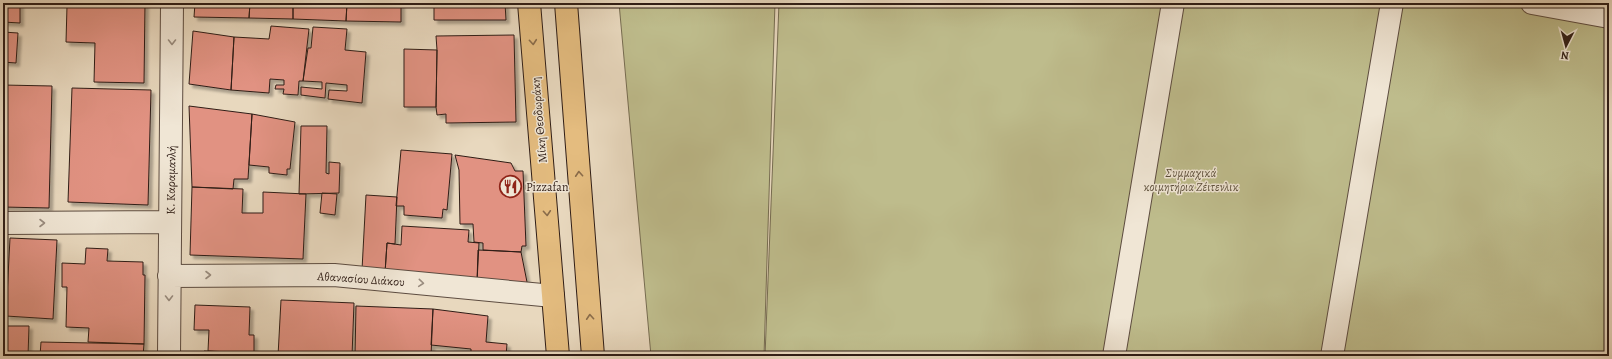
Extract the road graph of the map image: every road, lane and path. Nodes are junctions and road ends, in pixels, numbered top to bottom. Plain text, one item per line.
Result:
1 (172, 3) edge
2 (530, 3) edge
3 (566, 3) edge
4 (1173, 3) edge
5 (1392, 3) edge
6 (1532, 3) edge
7 (1609, 17) edge
8 (170, 222) junction
9 (3, 223) edge
10 (169, 276) junction
11 (553, 296) junction
12 (169, 356) edge
13 (558, 356) edge
14 (593, 356) edge
15 (1114, 356) edge
16 (1332, 356) edge

1 -> 8 street, Κ. Καραμανλή
2 -> 11 highway, Μίκη Θεοδωράκη
14 -> 3 highway
4 - 15 street
5 - 16 street
6 - 7 street
9 -> 8 street
8 - 10 street, Κ. Καραμανλή
10 -> 11 street, Αθανασίου Διάκου
10 -> 12 street, Κ. Καραμανλή
11 - 13 highway, Μίκη Θεοδωράκη

